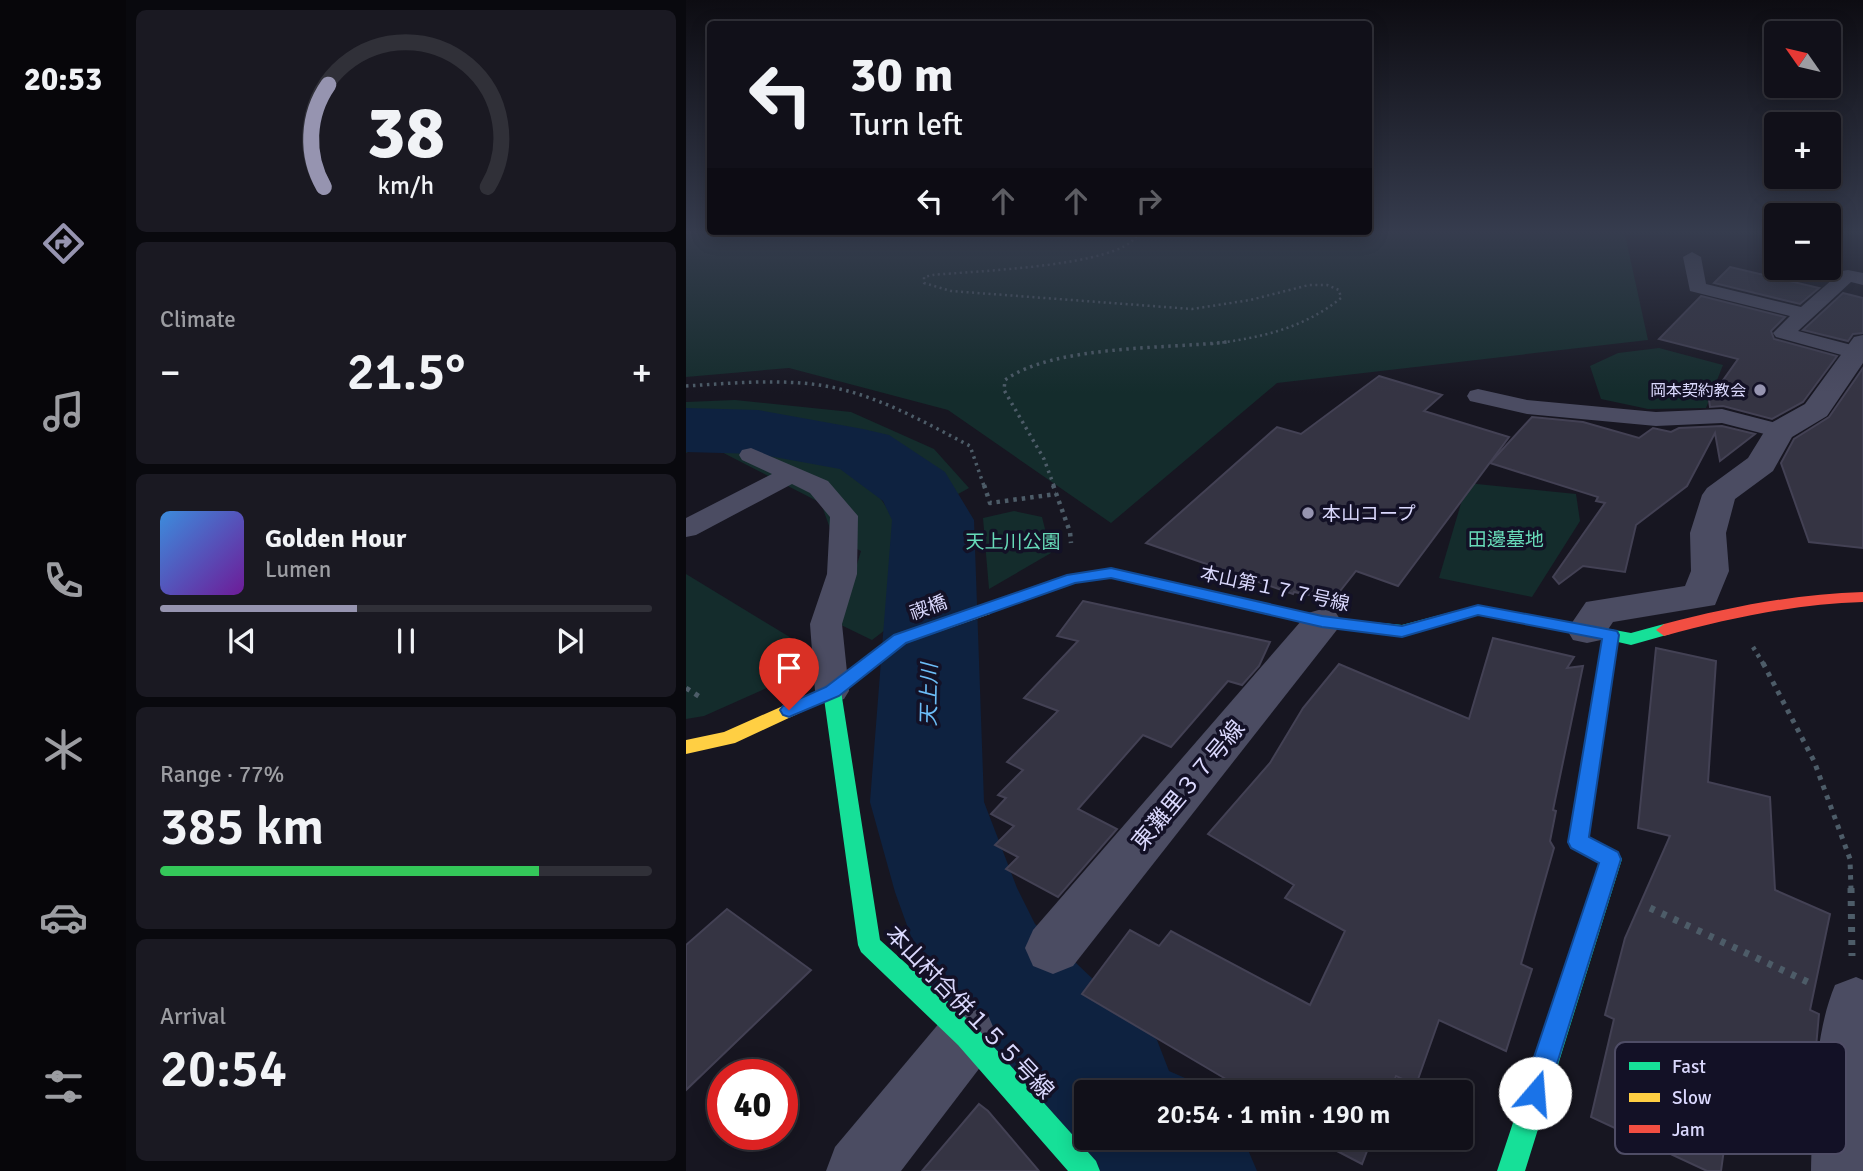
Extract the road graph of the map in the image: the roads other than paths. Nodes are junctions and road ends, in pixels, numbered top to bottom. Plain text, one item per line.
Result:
1 (1698, 285) edge
2 (1837, 285) edge
3 (1805, 314) junction
4 (1859, 348) edge
5 (1478, 397) dead end
6 (1708, 402) dead end
7 (1774, 430) junction
8 (751, 455) dead end
9 (792, 474) junction
10 (686, 529) edge
11 (1863, 597) edge
12 (970, 614) joint
13 (1322, 622) junction
14 (1599, 633) junction
15 (832, 691) junction
16 (686, 747) edge
17 (1053, 948) dead end
18 (1856, 1005) road end
19 (967, 1035) junction
20 (1846, 1094) edge
21 (859, 1171) edge
22 (1086, 1171) edge
23 (1511, 1171) edge

1 - 3 lane
2 - 3 lane
3 - 4 lane
4 - 7 street
5 - 7 lane
6 - 7 lane
7 - 14 street
8 - 9 lane
9 - 10 lane
9 - 15 lane
11 - 14 street, 本山第１７７号線
12 - 13 street, 本山第１７７号線
12 - 15 street, 禊橋
13 - 14 street, 本山第１７７号線
13 - 17 street, 東灘里３７号線
14 - 23 street
15 - 16 street
15 - 19 street, 本山村合併１５５号線
18 - 20 street
19 - 21 street
19 - 22 street, 本山村合併１５５号線

